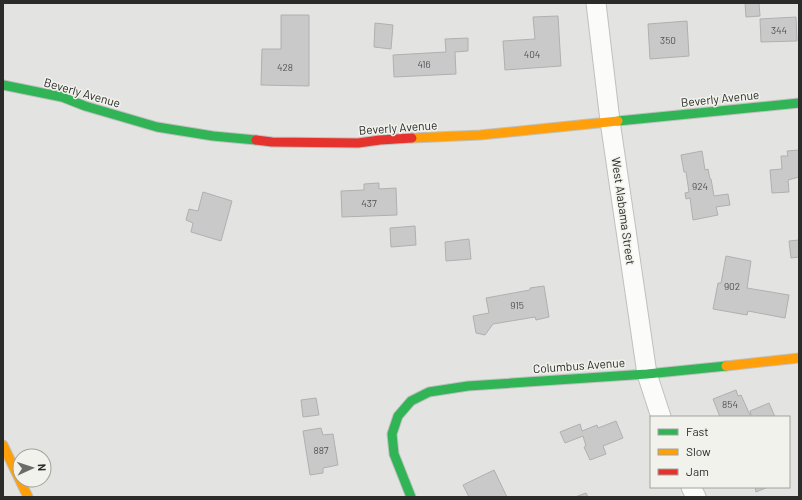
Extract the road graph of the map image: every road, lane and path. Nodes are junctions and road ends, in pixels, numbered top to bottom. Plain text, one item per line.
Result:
1 (596, 3) edge
2 (3, 85) edge
3 (799, 103) edge
4 (610, 122) junction
5 (799, 358) edge
6 (647, 374) junction
7 (661, 416) edge
8 (3, 444) edge
9 (28, 497) edge
10 (411, 497) edge

1 - 4 street, West Alabama Street
2 - 4 street, Beverly Avenue
3 - 4 street, Beverly Avenue
4 - 6 street, West Alabama Street
5 - 6 street, Columbus Avenue
6 - 7 street, West Alabama Street
6 - 10 street, Columbus Avenue
8 - 9 street

